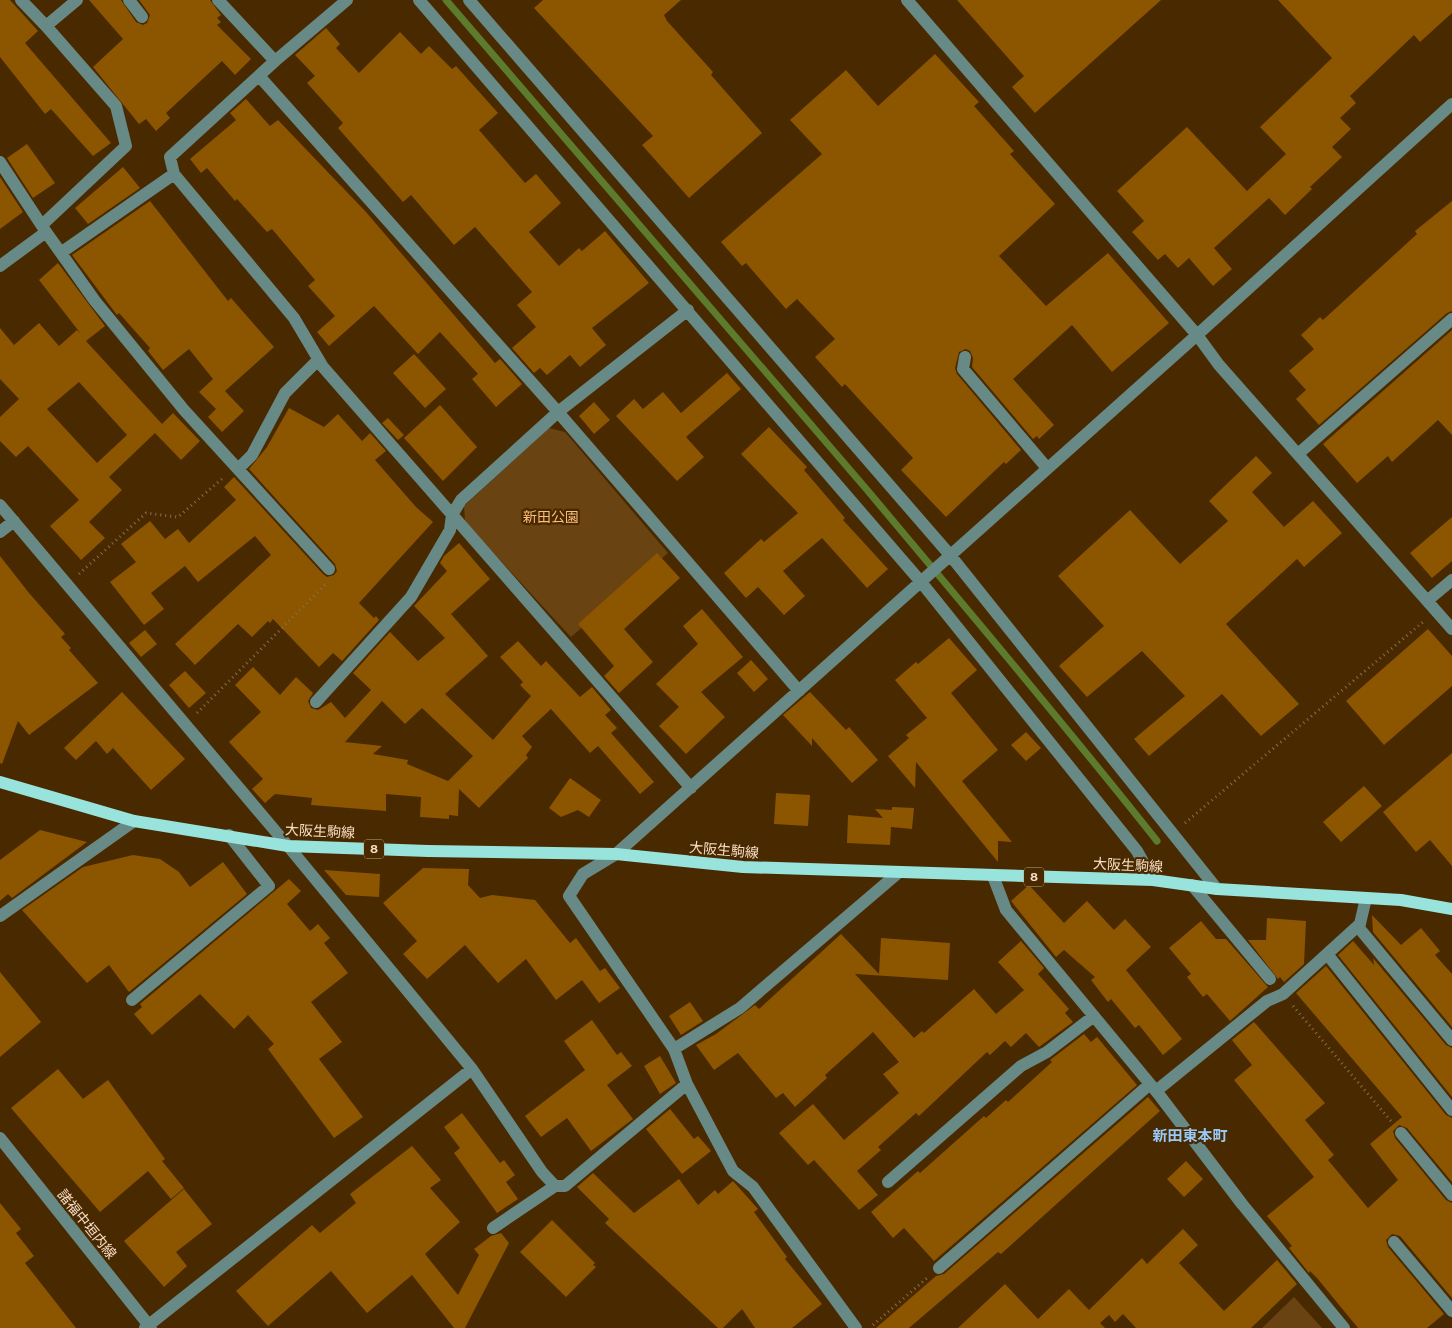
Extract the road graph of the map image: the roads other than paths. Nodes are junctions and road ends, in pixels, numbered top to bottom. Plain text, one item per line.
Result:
1 (21, 0) edge
2 (77, 0) edge
3 (129, 0) edge
4 (218, 0) edge
5 (347, 0) edge
6 (419, 0) edge
7 (469, 0) edge
8 (907, 0) edge
9 (142, 17) dead end
10 (46, 26) junction
11 (275, 62) junction
12 (260, 77) junction
13 (1452, 104) edge
14 (0, 162) edge
15 (174, 174) junction
16 (44, 228) junction
17 (62, 252) junction
18 (0, 266) edge
19 (688, 310) junction
20 (1452, 319) edge
21 (1197, 335) junction
22 (965, 356) dead end
23 (318, 360) junction
24 (558, 412) junction
25 (1298, 454) junction
26 (237, 468) junction
27 (1047, 468) junction
28 (0, 505) edge
29 (452, 515) junction
30 (14, 521) junction
31 (0, 532) edge
32 (946, 559) junction
33 (330, 569) road end
34 (925, 580) junction
35 (1452, 580) edge
36 (1427, 601) junction
37 (1452, 628) edge
38 (799, 691) junction
39 (316, 702) dead end
40 (0, 782) edge
41 (691, 788) junction
42 (134, 820) junction
43 (229, 835) junction
44 (288, 846) junction
45 (616, 854) junction
46 (898, 873) junction
47 (994, 876) junction
48 (1153, 880) junction
49 (1192, 885) junction
50 (1217, 889) junction
51 (1366, 898) junction
52 (1452, 909) edge
53 (0, 916) edge
54 (1360, 924) junction
55 (1328, 954) junction
56 (1270, 979) dead end
57 (132, 1000) dead end
58 (1094, 1016) junction
59 (1452, 1040) edge
60 (674, 1049) junction
61 (472, 1068) junction
62 (687, 1084) junction
63 (1153, 1088) junction
64 (1452, 1110) edge
65 (1401, 1133) road end
66 (0, 1138) edge
67 (888, 1182) dead end
68 (555, 1186) junction
69 (1452, 1196) edge
70 (493, 1228) dead end
71 (1394, 1242) dead end
72 (939, 1268) road end
73 (1452, 1311) edge
74 (148, 1327) edge
75 (856, 1328) edge
76 (1344, 1328) edge

1 - 10 street
2 - 10 street
3 - 9 street
4 - 11 street
5 - 11 street
6 - 19 street
7 - 32 street
8 - 21 street
10 - 16 street
11 - 12 street
12 - 15 street
12 - 24 street
13 - 21 street
14 - 16 street
15 - 17 street
15 - 23 street
16 - 17 street
16 - 18 street
17 - 26 street
19 - 24 street
19 - 34 street
20 - 25 street
21 - 25 street
21 - 27 street
22 - 27 street
23 - 26 street
23 - 29 street
24 - 29 street
24 - 38 street
25 - 36 street
26 - 33 street
27 - 32 street
28 - 30 street
29 - 39 street
29 - 41 street
30 - 31 street
30 - 44 street
32 - 34 street
32 - 50 street
34 - 38 street
34 - 48 street
35 - 36 street
36 - 37 street
38 - 41 street
40 - 42 main road, 大阪生駒線 / 8
41 - 45 street
42 - 43 main road, 大阪生駒線 / 8
42 - 53 street
43 - 44 main road, 大阪生駒線 / 8
43 - 57 street
44 - 45 main road, 大阪生駒線 / 8
44 - 61 street
45 - 46 main road, 大阪生駒線 / 8
45 - 60 street
46 - 47 main road, 大阪生駒線 / 8
46 - 60 street
47 - 48 main road, 大阪生駒線 / 8
47 - 58 street
48 - 49 main road, 大阪生駒線 / 8
49 - 50 main road, 大阪生駒線 / 8
49 - 56 street
50 - 51 main road, 大阪生駒線 / 8
51 - 52 main road, 大阪生駒線 / 8
51 - 54 street
54 - 55 street
54 - 59 street
55 - 63 street
55 - 64 street
58 - 63 street
58 - 67 street
60 - 62 street
61 - 68 street
61 - 74 street
62 - 68 street
62 - 75 street
63 - 72 street
63 - 76 street
65 - 69 street
66 - 74 street, 諸福中垣内線
68 - 70 street
71 - 73 street

